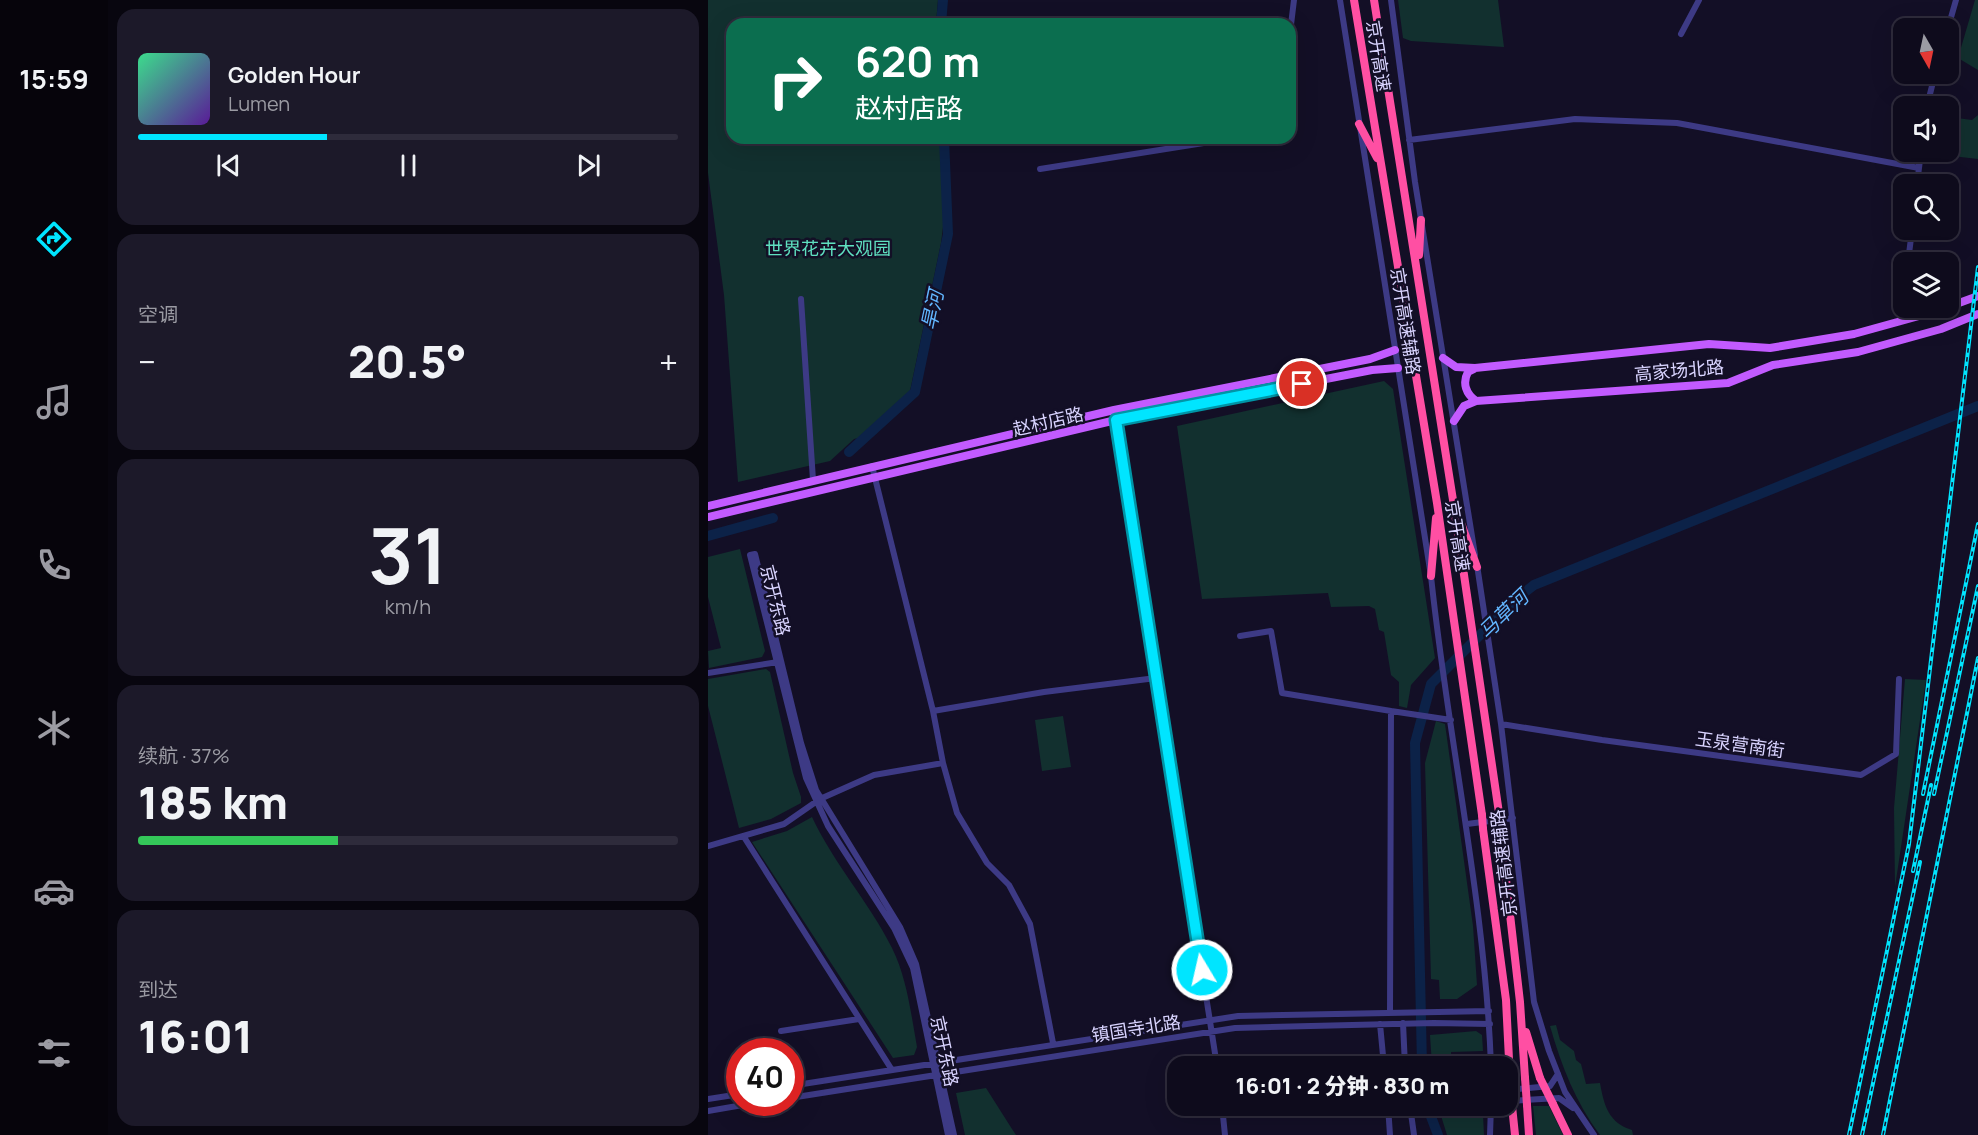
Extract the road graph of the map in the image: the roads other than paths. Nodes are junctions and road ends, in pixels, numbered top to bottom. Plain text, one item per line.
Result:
1 (1294, 0) edge
2 (1340, 0) edge
3 (1354, 0) edge
4 (1375, 0) edge
5 (1391, 0) edge
6 (1699, 0) edge
7 (1956, 0) edge
8 (1292, 18) edge
9 (1951, 18) edge
10 (1681, 34) dead end
11 (1359, 124) junction
12 (1409, 140) junction
13 (1197, 144) edge
14 (1920, 162) edge
15 (1380, 165) junction
16 (1919, 168) junction
17 (1040, 169) dead end
18 (1918, 174) edge
19 (1421, 220) junction
20 (1418, 271) junction
21 (1978, 296) edge
22 (801, 299) dead end
23 (1959, 303) edge
24 (1978, 314) edge
25 (1910, 318) edge
26 (1395, 350) junction
27 (1443, 358) junction
28 (1398, 368) junction
29 (1475, 368) junction
30 (1476, 401) junction
31 (1114, 410) junction
32 (1116, 420) junction
33 (1454, 421) junction
34 (872, 466) junction
35 (875, 478) junction
36 (813, 480) junction
37 (1454, 500) junction
38 (1437, 503) junction
39 (708, 506) edge
40 (708, 517) edge
41 (1477, 567) junction
42 (1431, 576) junction
43 (1240, 636) dead end
44 (779, 662) junction
45 (708, 673) edge
46 (1156, 678) junction
47 (1899, 679) dead end
48 (933, 711) junction
49 (1391, 711) junction
50 (1450, 720) junction
51 (1501, 724) junction
52 (943, 763) junction
53 (818, 801) junction
54 (1513, 818) junction
55 (1467, 824) junction
56 (744, 837) junction
57 (708, 846) edge
58 (1520, 1002) junction
59 (1489, 1011) junction
60 (1390, 1012) junction
61 (859, 1019) junction
62 (1210, 1020) junction
63 (1405, 1023) junction
64 (1380, 1024) junction
65 (1490, 1024) junction
66 (781, 1031) dead end
67 (1212, 1032) junction
68 (1053, 1043) junction
69 (1215, 1056) edge
70 (1383, 1056) edge
71 (1405, 1056) edge
72 (1491, 1056) edge
73 (1509, 1056) edge
74 (936, 1063) junction
75 (892, 1070) junction
76 (938, 1074) junction
77 (1558, 1074) junction
78 (804, 1084) edge
79 (1518, 1089) edge
80 (726, 1096) edge
81 (804, 1096) edge
82 (708, 1099) edge
83 (1518, 1103) edge
84 (726, 1108) edge
85 (708, 1111) edge
86 (1578, 1112) junction
87 (1223, 1116) edge
88 (1389, 1116) edge
89 (1411, 1116) edge
90 (1492, 1116) edge
91 (1511, 1116) edge
92 (1561, 1120) junction
93 (1226, 1134) edge
94 (948, 1135) edge
95 (954, 1135) edge
96 (1390, 1135) edge
97 (1414, 1135) edge
98 (1490, 1135) edge
99 (1513, 1135) edge
100 (1529, 1135) edge
101 (1568, 1135) edge
102 (1574, 1135) edge
103 (1594, 1135) edge

1 - 8 street
2 - 11 street, 京开高速辅路
3 - 15 highway, 京开高速
4 - 20 highway, 京开高速
5 - 12 street, 京开高速辅路
6 - 10 street
7 - 9 street
11 - 15 highway
11 - 26 street, 京开高速辅路
12 - 16 street
12 - 19 street, 京开高速辅路
13 - 17 street
14 - 16 street
15 - 38 highway, 京开高速
16 - 18 street
19 - 20 highway
19 - 27 street, 京开高速辅路
20 - 37 highway, 京开高速
21 - 23 main road, 高家场北路
22 - 36 street
24 - 30 main road, 高家场北路
25 - 29 main road, 高家场北路
26 - 28 street, 京开高速辅路
26 - 31 main road, 赵村店路
27 - 29 main road, 高家场北路
27 - 33 street, 京开高速辅路
28 - 32 main road, 赵村店路
28 - 42 street, 京开高速辅路
29 - 30 main road
30 - 33 main road
31 - 32 street
31 - 34 main road, 赵村店路
32 - 35 main road, 赵村店路
32 - 46 street
33 - 41 street, 京开高速辅路
34 - 35 street
34 - 36 main road, 赵村店路
35 - 40 main road, 赵村店路
35 - 48 street
36 - 39 main road, 赵村店路
37 - 41 highway
37 - 58 highway, 京开高速, bridge
38 - 42 highway
38 - 73 highway, 京开高速, bridge
41 - 51 street, 京开高速辅路
42 - 50 street, 京开高速辅路
43 - 49 street
44 - 44 street, 京开东路
44 - 45 street
44 - 53 street, 京开东路
46 - 48 street
46 - 62 street
47 - 51 street, 玉泉营南街
48 - 52 street
49 - 50 street
49 - 60 street
50 - 55 street, 京开高速辅路
51 - 54 street, 京开高速辅路
52 - 53 street
52 - 68 street
53 - 56 street
53 - 74 street, 京开东路
54 - 55 street
54 - 77 street, 京开高速辅路
55 - 59 street, 京开高速辅路
56 - 57 street
56 - 61 street
58 - 92 highway, bridge
58 - 100 highway, 京开高速, bridge
59 - 60 street, 镇国寺北路
59 - 65 street, 京开高速辅路
60 - 62 street, 镇国寺北路
61 - 66 street
61 - 75 street
62 - 67 street
62 - 68 street, 镇国寺北路
63 - 64 street, 镇国寺北路
63 - 65 street, 镇国寺北路
63 - 71 street
64 - 67 street, 镇国寺北路
64 - 70 street
65 - 72 street, 京开高速辅路
67 - 69 street
67 - 76 street, 镇国寺北路
68 - 74 street, 镇国寺北路
74 - 75 street, 镇国寺北路
74 - 76 street, 京开东路
75 - 78 street, 镇国寺北路
76 - 81 street, 镇国寺北路
76 - 94 street, 京开东路
76 - 95 street, 京开东路
77 - 79 street
77 - 86 street, 京开高速辅路
80 - 82 street
83 - 86 street
84 - 85 street
86 - 103 street, 京开高速辅路
87 - 93 street
88 - 96 street
89 - 97 street
90 - 98 street
91 - 99 highway, 京开高速
92 - 101 highway
92 - 102 highway

